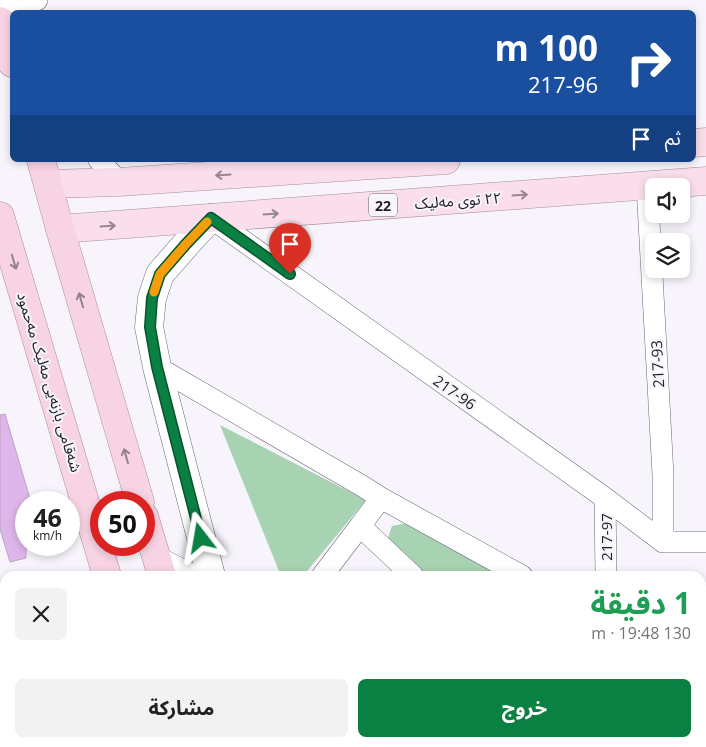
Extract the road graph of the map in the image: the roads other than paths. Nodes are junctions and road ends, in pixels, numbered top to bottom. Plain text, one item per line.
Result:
1 (37, 0) edge
2 (0, 4) edge
3 (0, 21) edge
4 (10, 56) edge
5 (101, 162) edge
6 (416, 162) edge
7 (45, 172) edge
8 (706, 181) edge
9 (119, 182) junction
10 (690, 182) edge
11 (645, 185) edge
12 (211, 218) junction
13 (649, 223) edge
14 (60, 229) junction
15 (2, 231) edge
16 (157, 367) junction
17 (137, 491) edge
18 (381, 498) junction
19 (605, 498) junction
20 (360, 526) junction
21 (663, 542) junction
22 (706, 542) edge
23 (155, 553) edge
24 (159, 566) edge
25 (106, 571) edge
26 (177, 571) edge
27 (210, 571) edge
28 (326, 571) edge
29 (408, 571) edge
30 (513, 571) edge
31 (606, 571) edge

1 - 2 street
3 - 4 highway
5 - 9 street
6 -> 9 main road
7 - 9 main road
7 - 14 highway
8 - 10 main road, ٢٢ توی مەلیک / 22
12 -> 11 main road, ٢٢ توی مەلیک / 22
14 -> 12 main road, ٢٢ توی مەلیک / 22
12 - 16 main road
12 - 19 street, 217-96
13 - 21 street, 217-93
17 -> 14 highway
15 -> 25 highway, شەقامی بازنەیی مەلیک مەحمود
16 - 18 street
16 - 27 main road
18 - 20 street
18 - 30 street
19 - 21 street, 217-96
19 - 31 street, 217-97
20 - 28 street
20 - 29 street
21 - 22 street
23 - 24 highway
24 - 26 street

